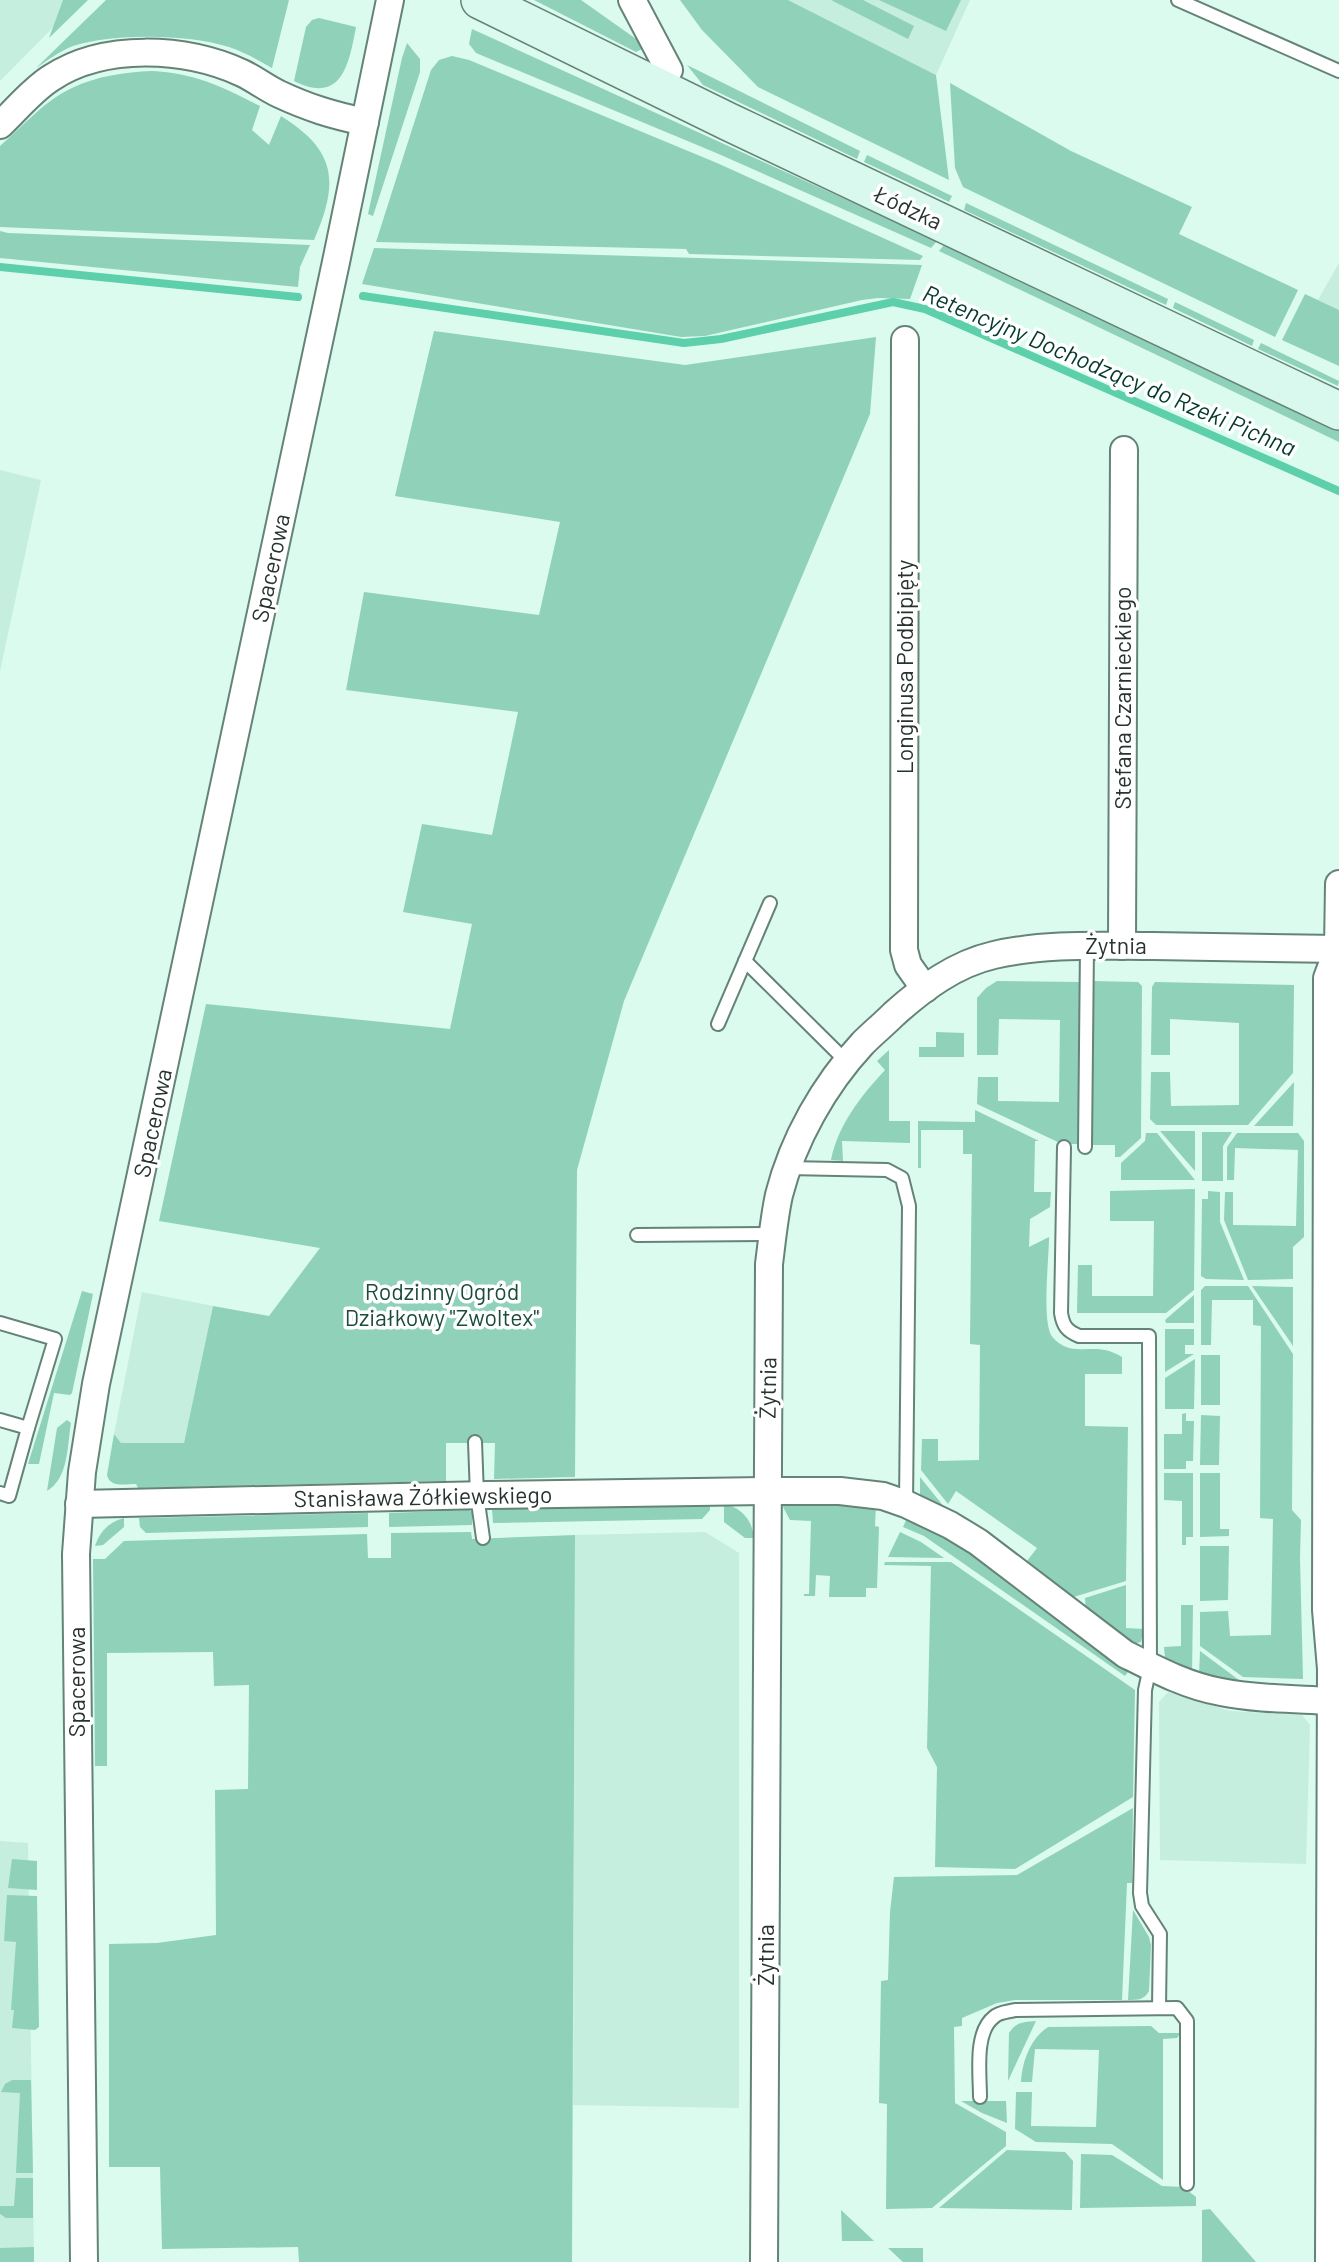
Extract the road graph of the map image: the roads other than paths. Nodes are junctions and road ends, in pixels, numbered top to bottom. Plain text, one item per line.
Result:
1 (390, 0) edge
2 (480, 0) edge
3 (632, 0) edge
4 (1178, 0) edge
5 (669, 69) dead end
6 (1339, 71) edge
7 (365, 122) junction
8 (0, 125) edge
9 (905, 340) dead end
10 (1339, 411) edge
11 (1124, 450) dead end
12 (1339, 884) edge
13 (770, 903) dead end
14 (1087, 946) junction
15 (1122, 946) junction
16 (1338, 948) edge
17 (745, 961) junction
18 (925, 989) junction
19 (718, 1024) dead end
20 (848, 1062) junction
21 (1063, 1147) dead end
22 (1085, 1147) dead end
23 (788, 1168) junction
24 (772, 1234) junction
25 (637, 1235) dead end
26 (0, 1323) edge
27 (0, 1420) edge
28 (29, 1428) junction
29 (475, 1442) dead end
30 (767, 1491) junction
31 (0, 1493) edge
32 (477, 1495) junction
33 (79, 1504) junction
34 (906, 1504) junction
35 (483, 1538) dead end
36 (1150, 1667) junction
37 (1329, 1701) junction
38 (1159, 2008) junction
39 (980, 2097) dead end
40 (1187, 2184) dead end
41 (84, 2262) edge
42 (764, 2262) edge
43 (1329, 2262) edge

1 - 7 street, Spacerowa
2 - 10 main road, Łódzka
3 - 5 street
4 - 6 lane
7 - 8 street
7 - 33 street, Spacerowa
9 - 18 street, Longinusa Podbipięty
11 - 15 street, Stefana Czarnieckiego
12 - 16 street
13 - 17 lane
14 - 15 street, Żytnia
14 - 18 street, Żytnia
14 - 22 lane
15 - 16 street, Żytnia
16 - 37 street
17 - 19 lane
17 - 20 lane
18 - 20 street, Żytnia
20 - 23 street, Żytnia
21 - 36 lane
23 - 24 street, Żytnia
23 - 34 lane
24 - 25 lane
24 - 30 street, Żytnia
26 - 28 lane
27 - 28 lane
28 - 31 lane
29 - 32 lane
30 - 32 street, Stanisława Żółkiewskiego
30 - 34 street, Stanisława Żółkiewskiego
30 - 42 street, Żytnia
32 - 33 street, Stanisława Żółkiewskiego
32 - 35 lane
33 - 41 street, Spacerowa
34 - 36 street, Stanisława Żółkiewskiego
36 - 37 street, Stanisława Żółkiewskiego
36 - 38 lane
37 - 43 street
38 - 39 lane
38 - 40 lane

